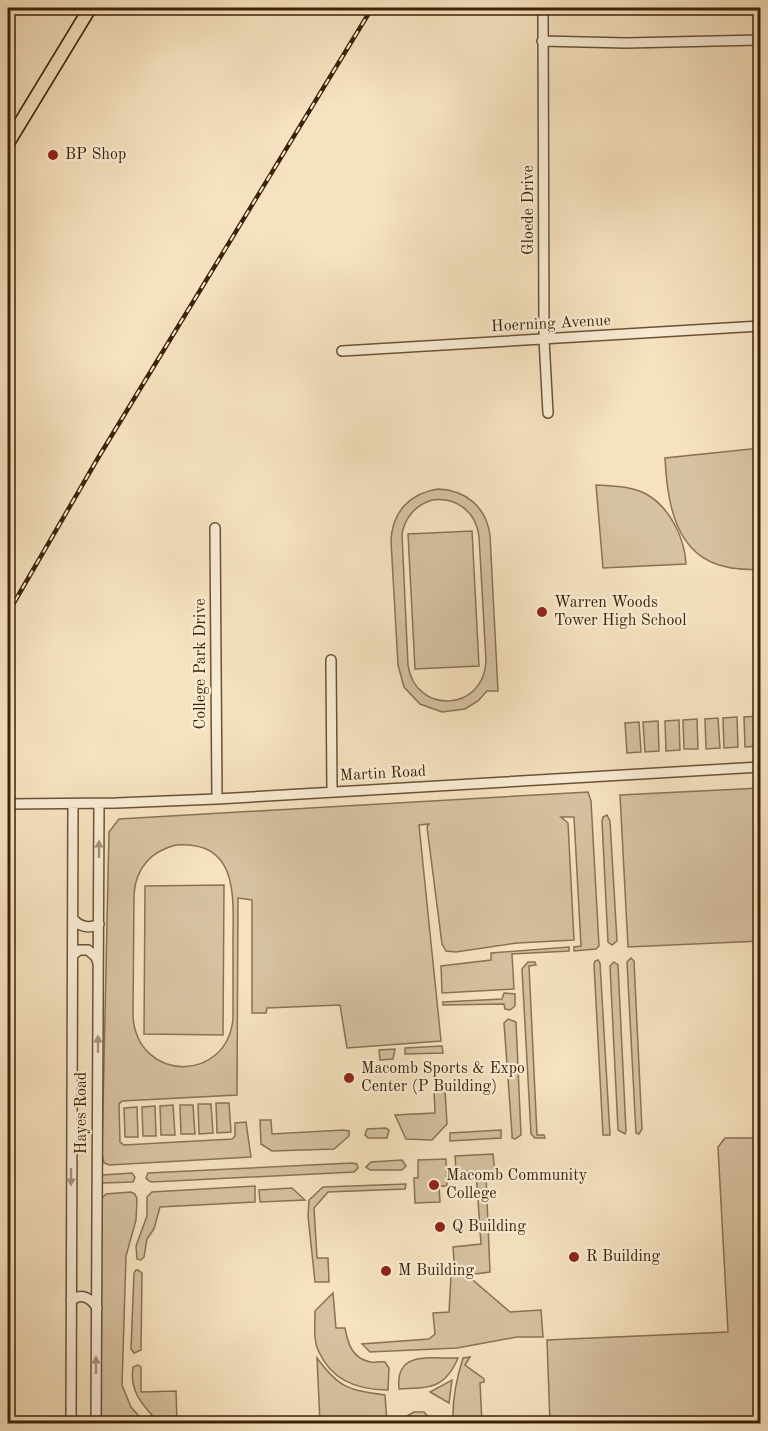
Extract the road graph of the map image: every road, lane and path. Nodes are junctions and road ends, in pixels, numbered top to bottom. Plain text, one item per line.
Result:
1 (90, 8) edge
2 (543, 8) edge
3 (760, 40) edge
4 (542, 41) junction
5 (8, 143) edge
6 (760, 326) edge
7 (544, 339) junction
8 (342, 351) dead end
9 (548, 412) dead end
10 (215, 528) dead end
11 (331, 660) dead end
12 (760, 768) edge
13 (332, 792) junction
14 (218, 799) junction
15 (8, 804) edge
16 (73, 804) junction
17 (99, 804) junction
18 (73, 919) junction
19 (99, 924) junction
20 (73, 955) junction
21 (98, 968) junction
22 (71, 1301) junction
23 (96, 1308) junction
24 (70, 1424) edge
25 (96, 1424) edge

1 - 5 main road
2 - 4 street, Gloede Drive
3 - 4 street
4 - 7 street, Gloede Drive
6 - 7 street, Hoerning Avenue
7 - 8 street, Hoerning Avenue
7 - 9 street, Gloede Drive
10 - 14 street, College Park Drive
11 - 13 street
12 - 13 street, Martin Road
13 - 14 street, Martin Road
14 - 17 street, Martin Road
15 - 16 street, Martin Road
16 - 17 street, Martin Road
16 - 18 street, Hayes Road
19 -> 17 street, Hayes Road
18 - 19 street
18 - 20 street, Hayes Road
19 - 21 street, Hayes Road
20 - 21 street
20 -> 22 street, Hayes Road
23 -> 21 street, Hayes Road
22 - 23 street
22 - 24 street, Hayes Road
25 -> 23 street, Hayes Road

